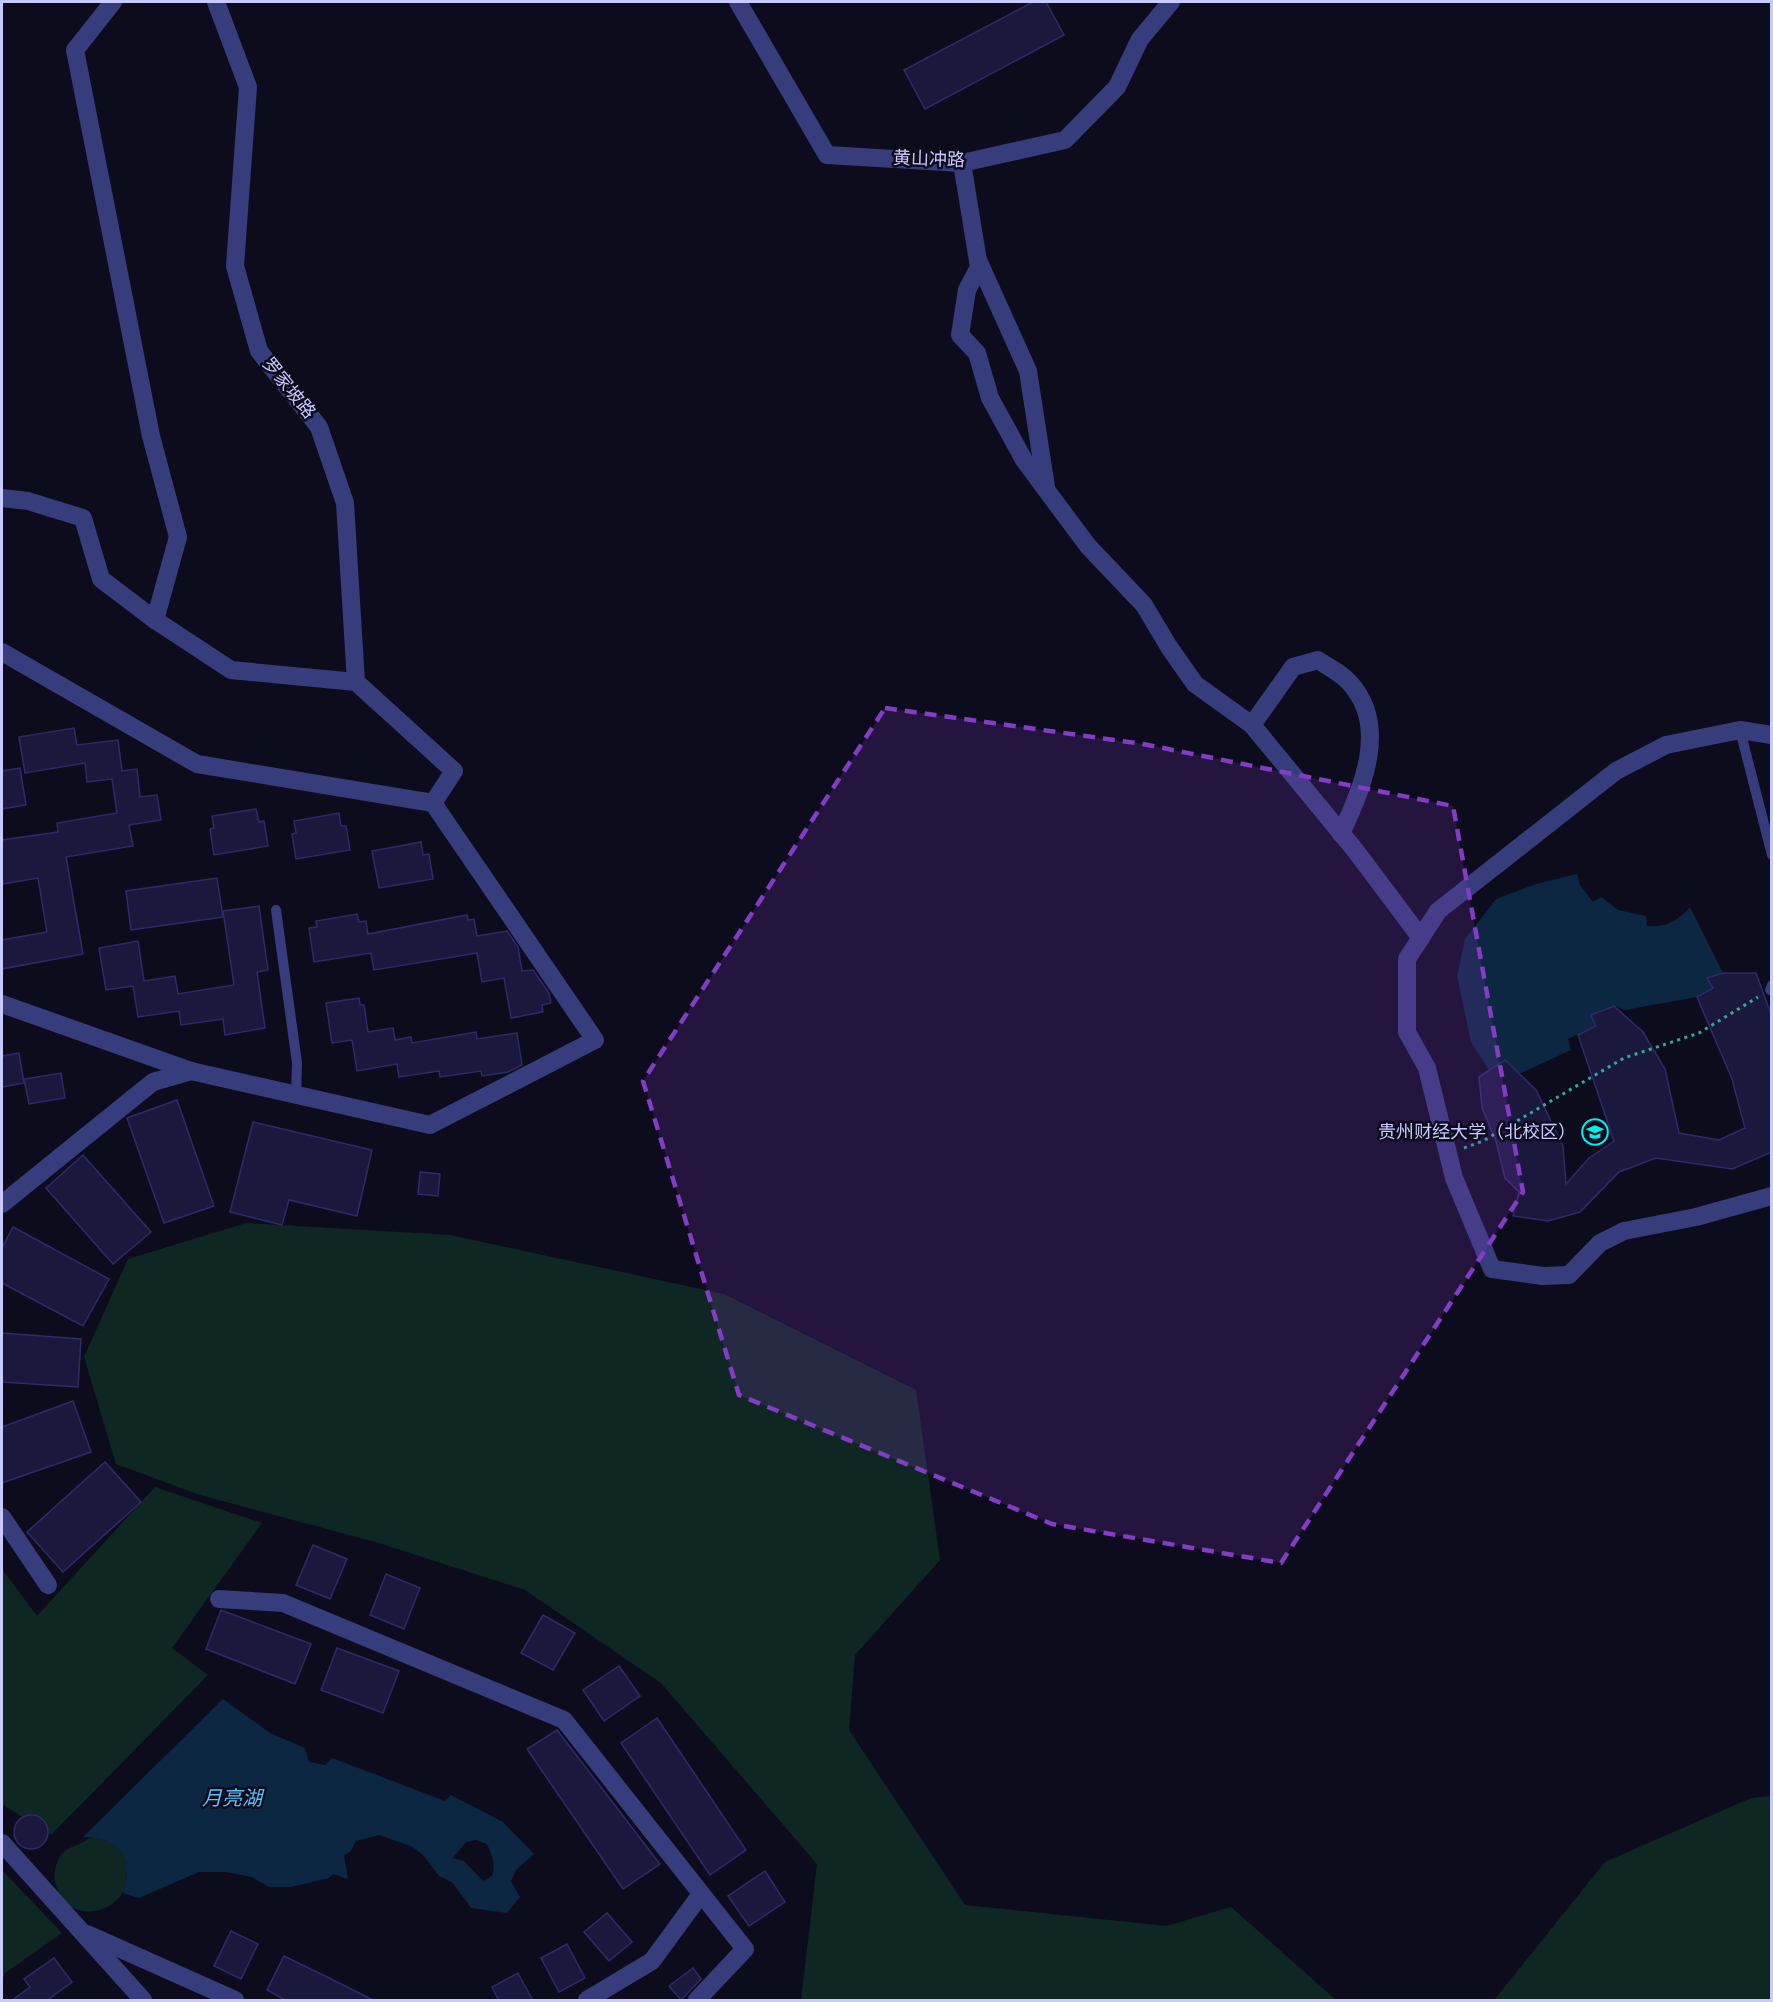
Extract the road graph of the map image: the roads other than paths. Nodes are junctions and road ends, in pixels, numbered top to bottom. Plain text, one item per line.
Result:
1 (113, 2) edge
2 (216, 2) edge
3 (738, 2) edge
4 (1171, 2) edge
5 (962, 163) junction
6 (979, 267) junction
7 (1046, 488) junction
8 (2, 498) edge
9 (155, 620) junction
10 (2, 652) edge
11 (356, 682) junction
12 (1252, 725) junction
13 (1740, 730) junction
14 (1772, 735) edge
15 (433, 803) junction
16 (1341, 834) junction
17 (1772, 855) edge
18 (276, 910) dead end
19 (1421, 938) junction
20 (2, 1004) edge
21 (191, 1071) junction
22 (296, 1095) junction
23 (1772, 1196) edge
24 (2, 1204) edge
25 (2, 1517) edge
26 (48, 1585) dead end
27 (219, 1599) dead end
28 (2, 1843) edge
29 (701, 1894) junction
30 (80, 1930) junction
31 (144, 2001) edge
32 (235, 2001) edge
33 (587, 2001) edge
34 (697, 2001) edge

1 - 9 street
2 - 11 street, 罗家坡路
3 - 5 street, 黄山冲路
4 - 5 street, 黄山冲路
5 - 6 street
6 - 7 street
6 - 7 street
7 - 12 street
8 - 9 street
9 - 11 street
10 - 15 street
11 - 15 street
12 - 16 street
12 - 16 street
13 - 14 street
13 - 17 lane
13 - 19 street
15 - 22 street
16 - 19 street
18 - 22 lane
19 - 23 street
20 - 21 street
21 - 22 street
21 - 24 street
25 - 26 street
27 - 29 street
28 - 30 street
29 - 33 street
29 - 34 street
30 - 31 street
30 - 32 street

